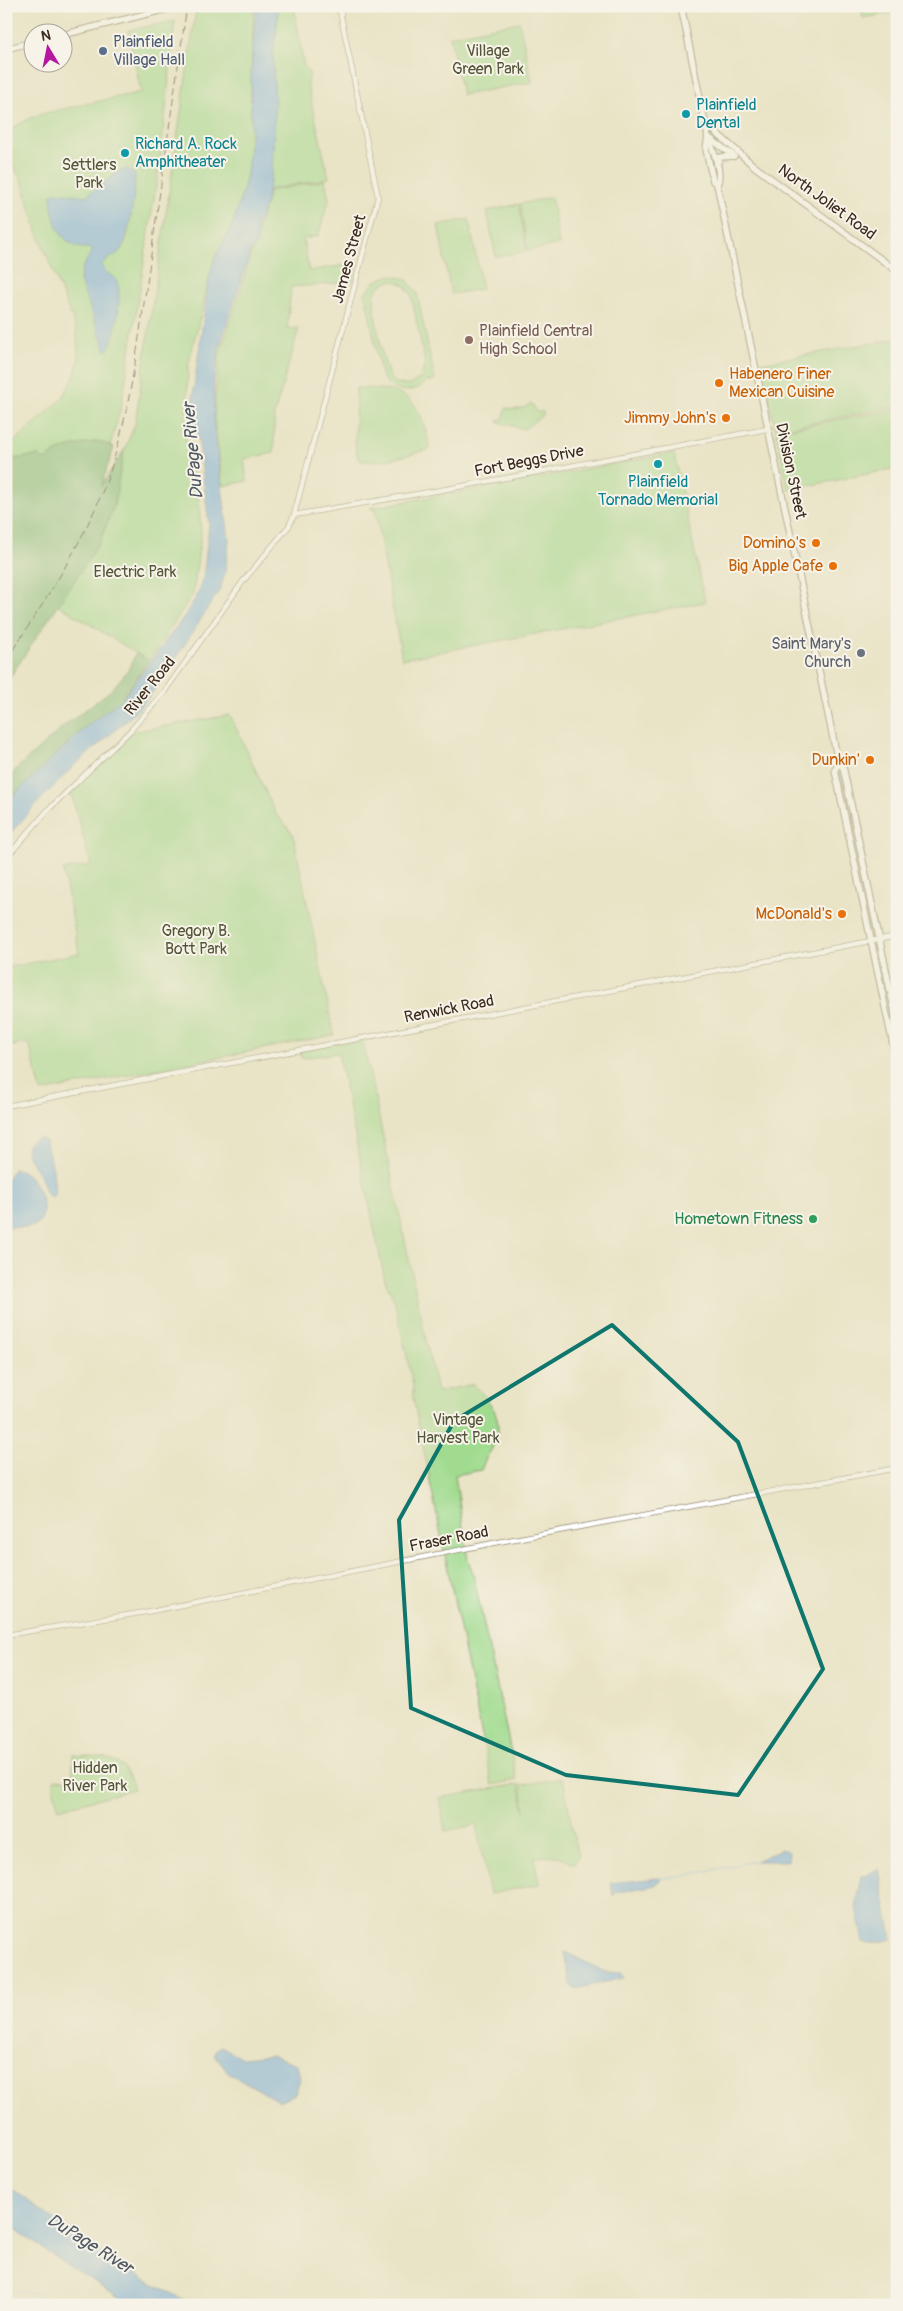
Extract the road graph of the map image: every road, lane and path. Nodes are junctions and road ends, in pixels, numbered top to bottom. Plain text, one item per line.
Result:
1 (180, 6) edge
2 (339, 6) edge
3 (681, 6) edge
4 (72, 32) edge
5 (22, 45) edge
6 (9, 48) edge
7 (705, 122) junction
8 (708, 137) junction
9 (737, 155) junction
10 (716, 164) junction
11 (717, 184) junction
12 (897, 271) edge
13 (767, 429) junction
14 (294, 515) junction
15 (838, 763) junction
16 (6, 858) edge
17 (897, 936) edge
18 (879, 939) junction
19 (871, 941) junction
20 (897, 1022) edge
21 (897, 1063) edge
22 (6, 1106) edge
23 (897, 1468) edge
24 (6, 1634) edge

1 - 4 main road
2 - 14 street, James Street
3 - 7 main road
5 - 6 main road
7 - 8 main road
7 - 9 main road, North Joliet Road
8 - 9 main road, North Joliet Road
8 - 10 main road, Division Street
8 - 11 main road, Division Street
9 - 10 main road
9 - 12 main road, North Joliet Road
10 - 11 main road, Division Street
11 - 13 main road, Division Street
13 - 14 street, Fort Beggs Drive
13 - 15 main road, Division Street
14 - 16 street, River Road
15 - 18 main road, Division Street
15 - 19 main road, Division Street
17 - 18 street, Renwick Road
18 - 19 street, Renwick Road
18 - 20 main road, Division Street
19 - 21 main road, Division Street
19 - 22 street, Renwick Road
23 - 24 street, Fraser Road

